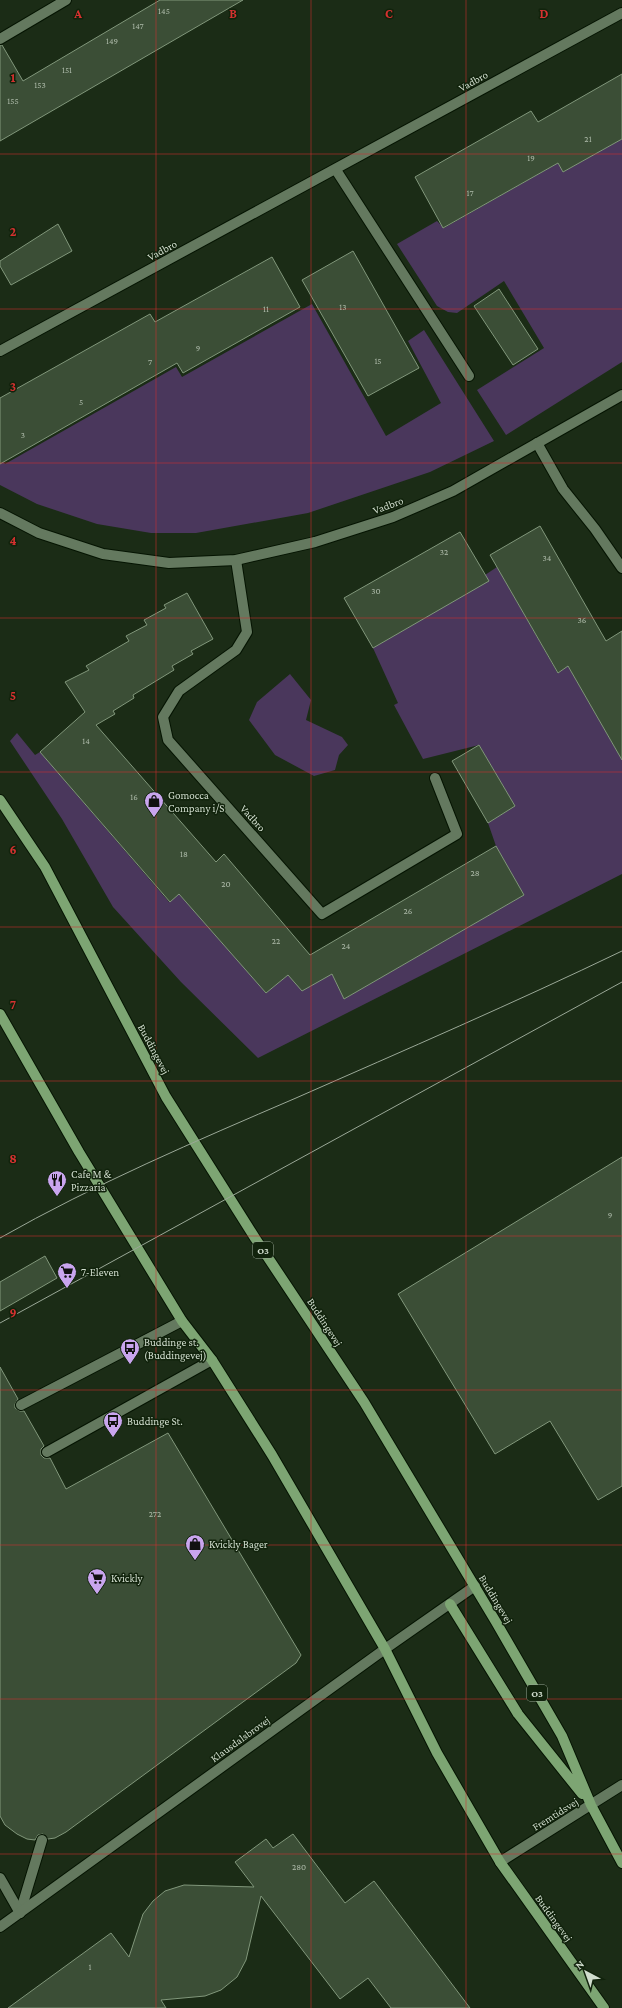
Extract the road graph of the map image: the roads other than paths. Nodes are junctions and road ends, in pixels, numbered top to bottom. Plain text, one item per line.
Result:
1 (66, 0) edge
2 (622, 14) edge
3 (0, 39) edge
4 (336, 170) junction
5 (0, 351) edge
6 (469, 376) dead end
7 (622, 394) edge
8 (537, 443) junction
9 (0, 513) edge
10 (236, 560) junction
11 (622, 568) edge
12 (435, 778) dead end
13 (0, 800) edge
14 (0, 1014) edge
15 (182, 1321) junction
16 (212, 1360) junction
17 (21, 1405) dead end
18 (47, 1452) dead end
19 (475, 1586) junction
20 (450, 1604) junction
21 (385, 1649) junction
22 (622, 1786) edge
23 (591, 1805) junction
24 (42, 1840) dead end
25 (500, 1862) junction
26 (622, 1863) edge
27 (0, 1878) edge
28 (20, 1913) junction
29 (0, 1927) edge
30 (604, 2008) edge

1 - 3 street
2 - 4 street, Vadbro
4 - 5 street, Vadbro
4 - 6 street
7 - 8 street, Vadbro
8 - 10 street, Vadbro
8 - 11 street
9 - 10 street, Vadbro
10 - 12 street, Vadbro
13 - 19 main road, Buddingevej / O3
14 - 15 main road, Buddingevej
15 - 16 main road, Buddingevej
15 - 17 street
16 - 18 street
16 - 21 main road, Buddingevej
19 - 20 street, Klausdalsbrovej
19 - 23 main road, Buddingevej / O3
20 - 21 street, Klausdalsbrovej
20 - 23 main road
21 - 25 main road, Buddingevej
21 - 28 street, Klausdalsbrovej
22 - 23 street, Fremtidsvej
23 - 25 street, Fremtidsvej
23 - 26 main road, Buddingevej / O3
24 - 28 street
25 - 30 main road, Buddingevej
27 - 28 street
28 - 29 street, Klausdalsbrovej

